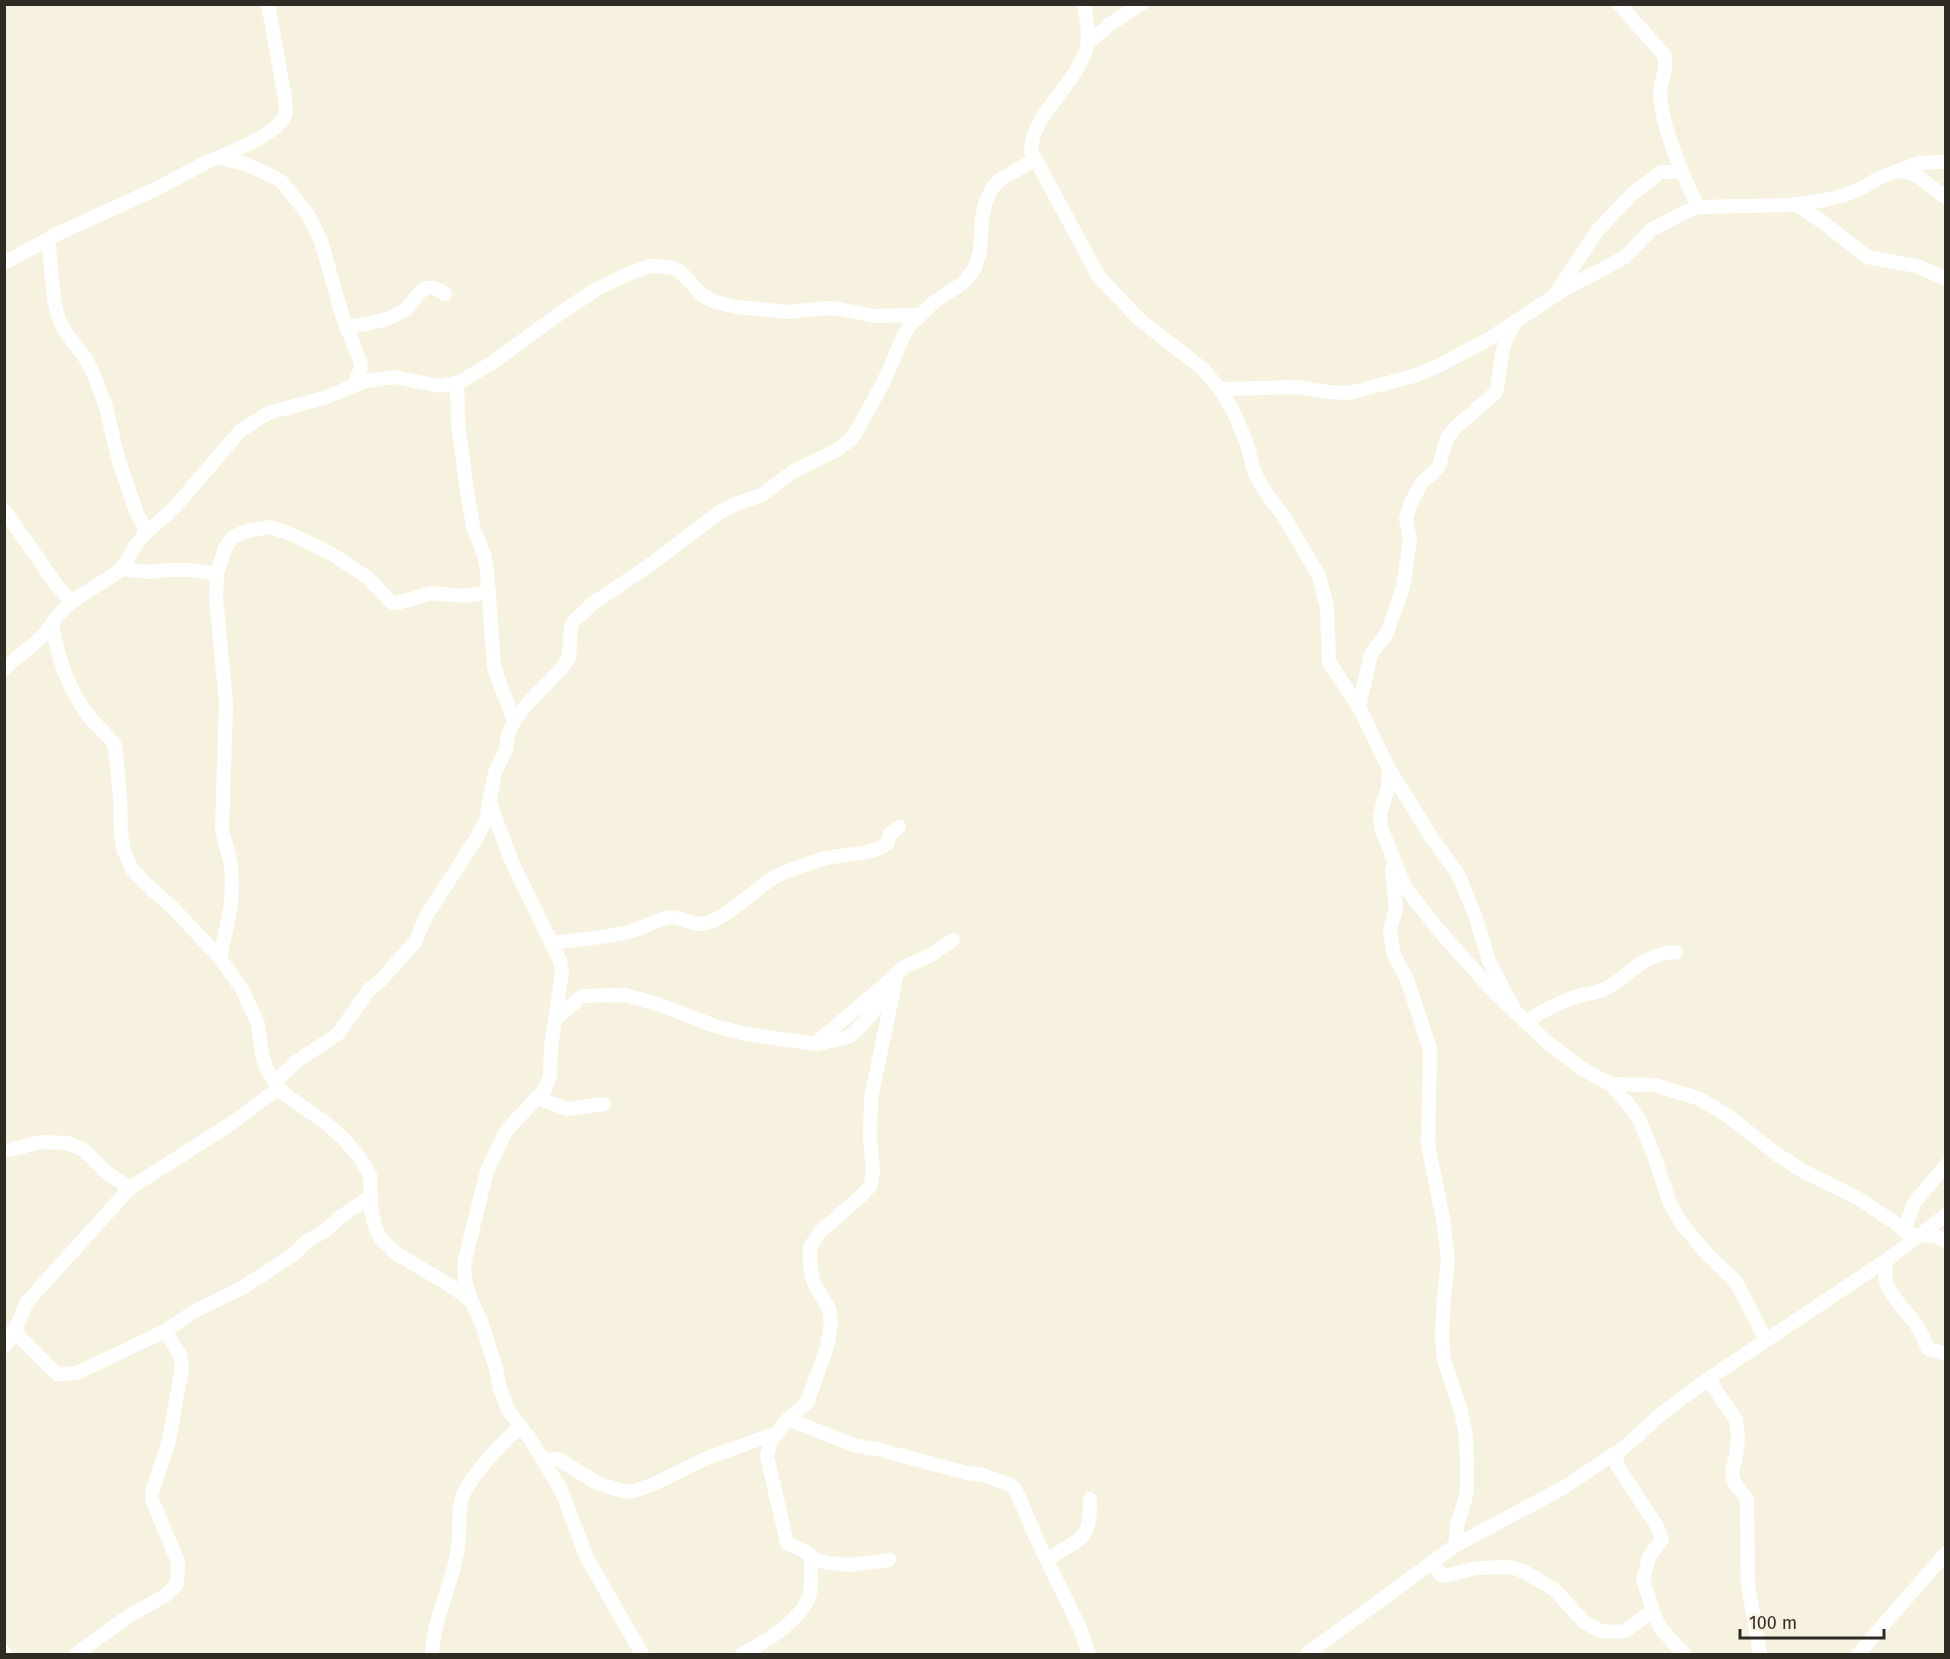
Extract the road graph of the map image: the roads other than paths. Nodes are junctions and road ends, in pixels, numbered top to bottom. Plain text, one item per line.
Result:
1 (268, 4) edge
2 (1084, 4) edge
3 (1141, 4) edge
4 (1619, 4) edge
5 (1088, 43) junction
6 (218, 158) junction
7 (1036, 159) junction
8 (1946, 162) edge
9 (1898, 171) junction
10 (1681, 172) junction
11 (1946, 198) edge
12 (1795, 204) junction
13 (1698, 207) junction
14 (48, 239) junction
15 (4, 263) edge
16 (1946, 279) edge
17 (445, 294) dead end
18 (1553, 297) junction
19 (920, 315) junction
20 (1518, 322) junction
21 (347, 327) junction
22 (457, 383) junction
23 (354, 385) junction
24 (1220, 389) junction
25 (4, 510) edge
26 (147, 531) junction
27 (120, 569) junction
28 (217, 574) junction
29 (489, 592) junction
30 (71, 602) junction
31 (52, 623) junction
32 (4, 669) edge
33 (1359, 707) junction
34 (514, 721) junction
35 (1389, 769) junction
36 (490, 803) junction
37 (899, 827) dead end
38 (1389, 849) junction
39 (952, 940) dead end
40 (551, 944) junction
41 (1676, 952) dead end
42 (220, 958) junction
43 (895, 976) junction
44 (1520, 1017) junction
45 (556, 1019) junction
46 (1610, 1084) junction
47 (277, 1085) junction
48 (537, 1098) junction
49 (604, 1104) dead end
50 (4, 1151) edge
51 (1943, 1170) edge
52 (130, 1188) junction
53 (371, 1196) junction
54 (1946, 1215) edge
55 (1913, 1234) junction
56 (1946, 1240) edge
57 (1888, 1258) junction
58 (472, 1302) junction
59 (13, 1330) junction
60 (165, 1331) junction
61 (1766, 1340) junction
62 (4, 1347) edge
63 (1946, 1354) edge
64 (1708, 1379) junction
65 (788, 1419) junction
66 (520, 1425) junction
67 (777, 1433) junction
68 (1626, 1446) junction
69 (544, 1460) junction
70 (1090, 1499) dead end
71 (1456, 1545) junction
72 (1946, 1553) edge
73 (811, 1556) junction
74 (889, 1560) dead end
75 (1047, 1560) junction
76 (1433, 1562) junction
77 (1652, 1611) junction
78 (76, 1654) edge
79 (432, 1654) edge
80 (642, 1654) edge
81 (742, 1654) edge
82 (1089, 1654) edge
83 (1307, 1654) edge
84 (1684, 1654) edge
85 (1760, 1654) edge
86 (1858, 1654) edge

1 - 6 street
2 - 5 street
3 - 5 street
4 - 10 street
5 - 7 street
6 - 14 street
6 - 21 street
7 - 19 street
7 - 24 street
8 - 9 street
9 - 11 street
9 - 12 street
10 - 13 street
10 - 18 street
12 - 13 street
12 - 16 street
13 - 18 street
14 - 15 street
14 - 26 street
17 - 21 street
18 - 20 street
19 - 22 street
19 - 34 street
20 - 24 street
20 - 33 street
21 - 23 street
22 - 23 street
22 - 29 street
23 - 26 street
24 - 33 street
25 - 30 street
26 - 27 street
27 - 28 street
27 - 30 street
28 - 29 street
28 - 42 street
29 - 34 street
30 - 31 street
31 - 32 street
31 - 42 street
33 - 35 street
34 - 36 street
35 - 38 street
35 - 44 street
36 - 40 street
36 - 47 street
37 - 40 street
38 - 44 street
38 - 71 street
39 - 43 street
40 - 45 street
41 - 44 street
42 - 47 street
43 - 45 street
43 - 65 street
44 - 46 street
45 - 48 street
46 - 55 street
46 - 61 street
47 - 52 street
47 - 53 street
48 - 49 street
48 - 58 street
50 - 52 street
51 - 55 street
52 - 59 street
53 - 58 street
53 - 60 street
54 - 55 street
55 - 56 street
55 - 57 street
57 - 61 street
57 - 63 street
58 - 66 street
59 - 60 street
59 - 62 street
60 - 78 street
61 - 64 street
64 - 68 street
64 - 85 street
65 - 67 street
65 - 75 street
66 - 69 street
66 - 79 street
67 - 69 street
67 - 73 street
68 - 71 street
68 - 77 street
69 - 80 street
70 - 75 street
71 - 76 street
72 - 86 street
73 - 74 street
73 - 81 street
75 - 82 street
76 - 77 street
76 - 83 street
77 - 84 street

